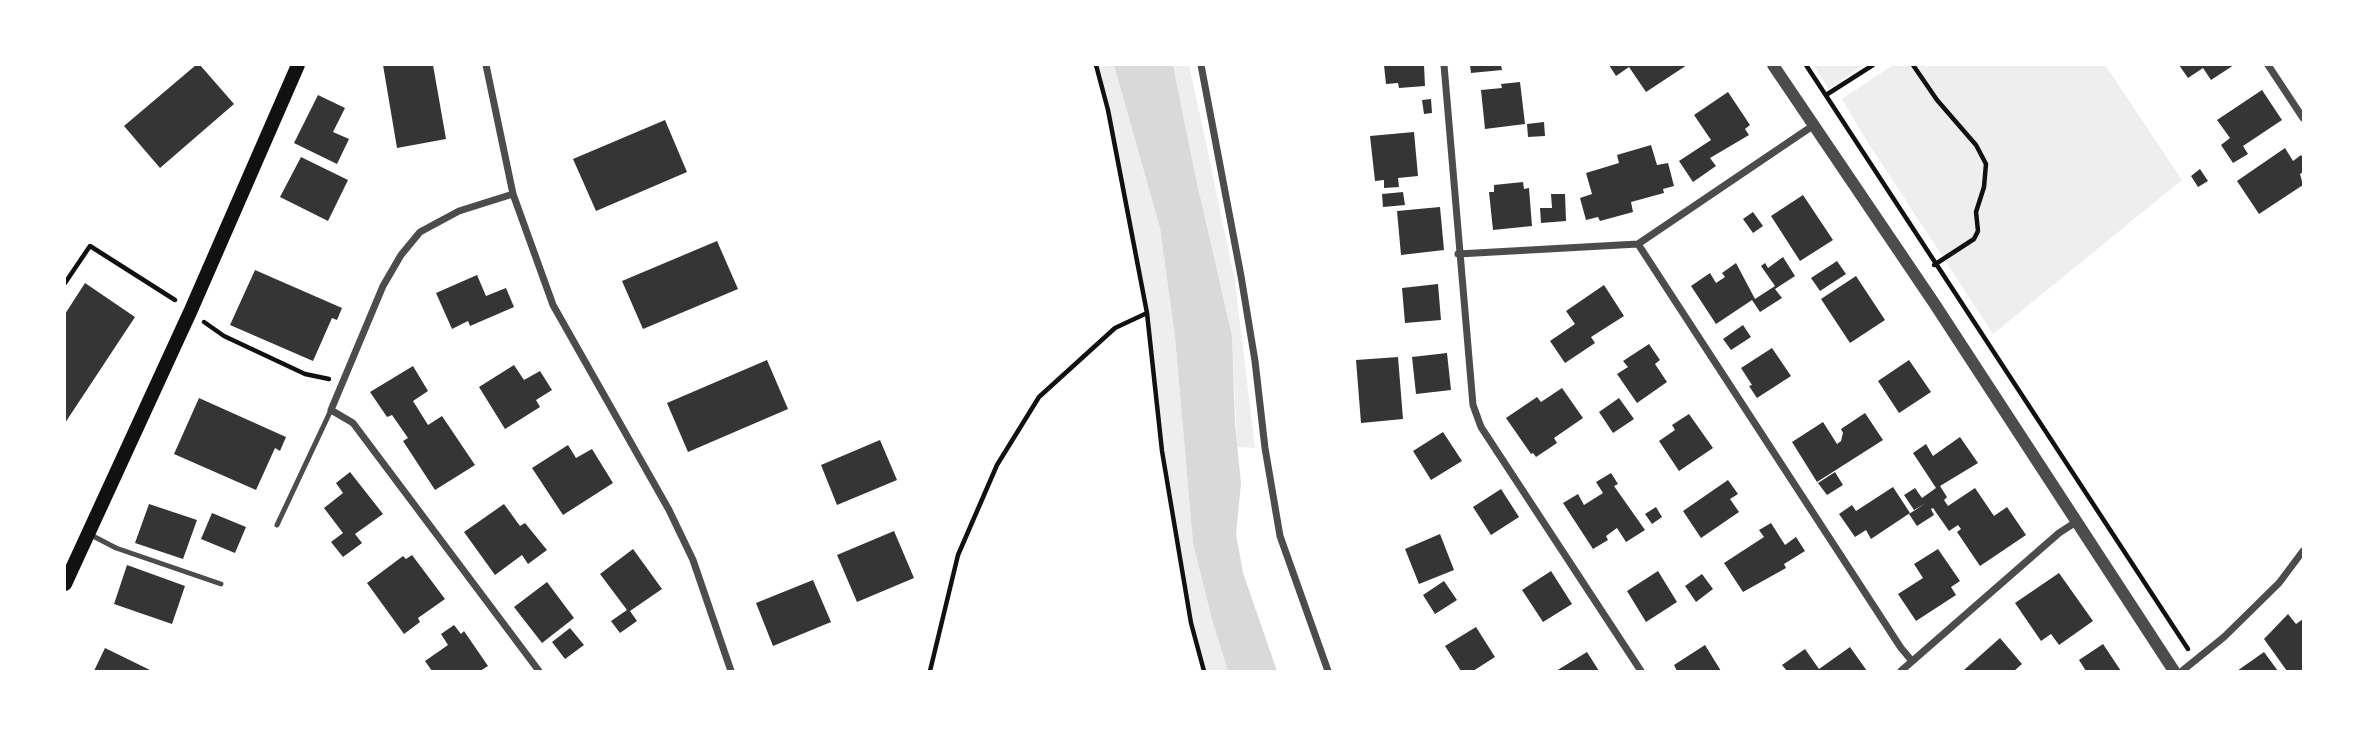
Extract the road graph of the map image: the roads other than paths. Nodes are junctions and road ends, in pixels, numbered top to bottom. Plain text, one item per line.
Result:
1 (298, 65) edge
2 (486, 65) edge
3 (1200, 65) edge
4 (1444, 65) edge
5 (1773, 65) edge
6 (2267, 65) edge
7 (2303, 118) edge
8 (1814, 125) junction
9 (513, 194) junction
10 (1638, 244) junction
11 (1458, 254) junction
12 (331, 410) junction
13 (2076, 522) junction
14 (276, 525) dead end
15 (88, 533) junction
16 (2303, 551) edge
17 (65, 584) edge
18 (221, 584) dead end
19 (1912, 661) junction
20 (539, 671) edge
21 (731, 671) edge
22 (1328, 671) edge
23 (1641, 671) edge
24 (1901, 671) edge
25 (2174, 671) edge
26 (2182, 671) edge

1 - 15 main road
2 - 9 street
3 - 22 street
4 - 11 street
5 - 8 street
6 - 7 street
8 - 10 street
8 - 13 street
9 - 12 street
9 - 21 street
10 - 11 street
10 - 19 street
11 - 23 street
12 - 14 lane
12 - 20 street
13 - 19 street
13 - 25 street
15 - 17 main road
15 - 18 lane
16 - 26 street
19 - 24 street

